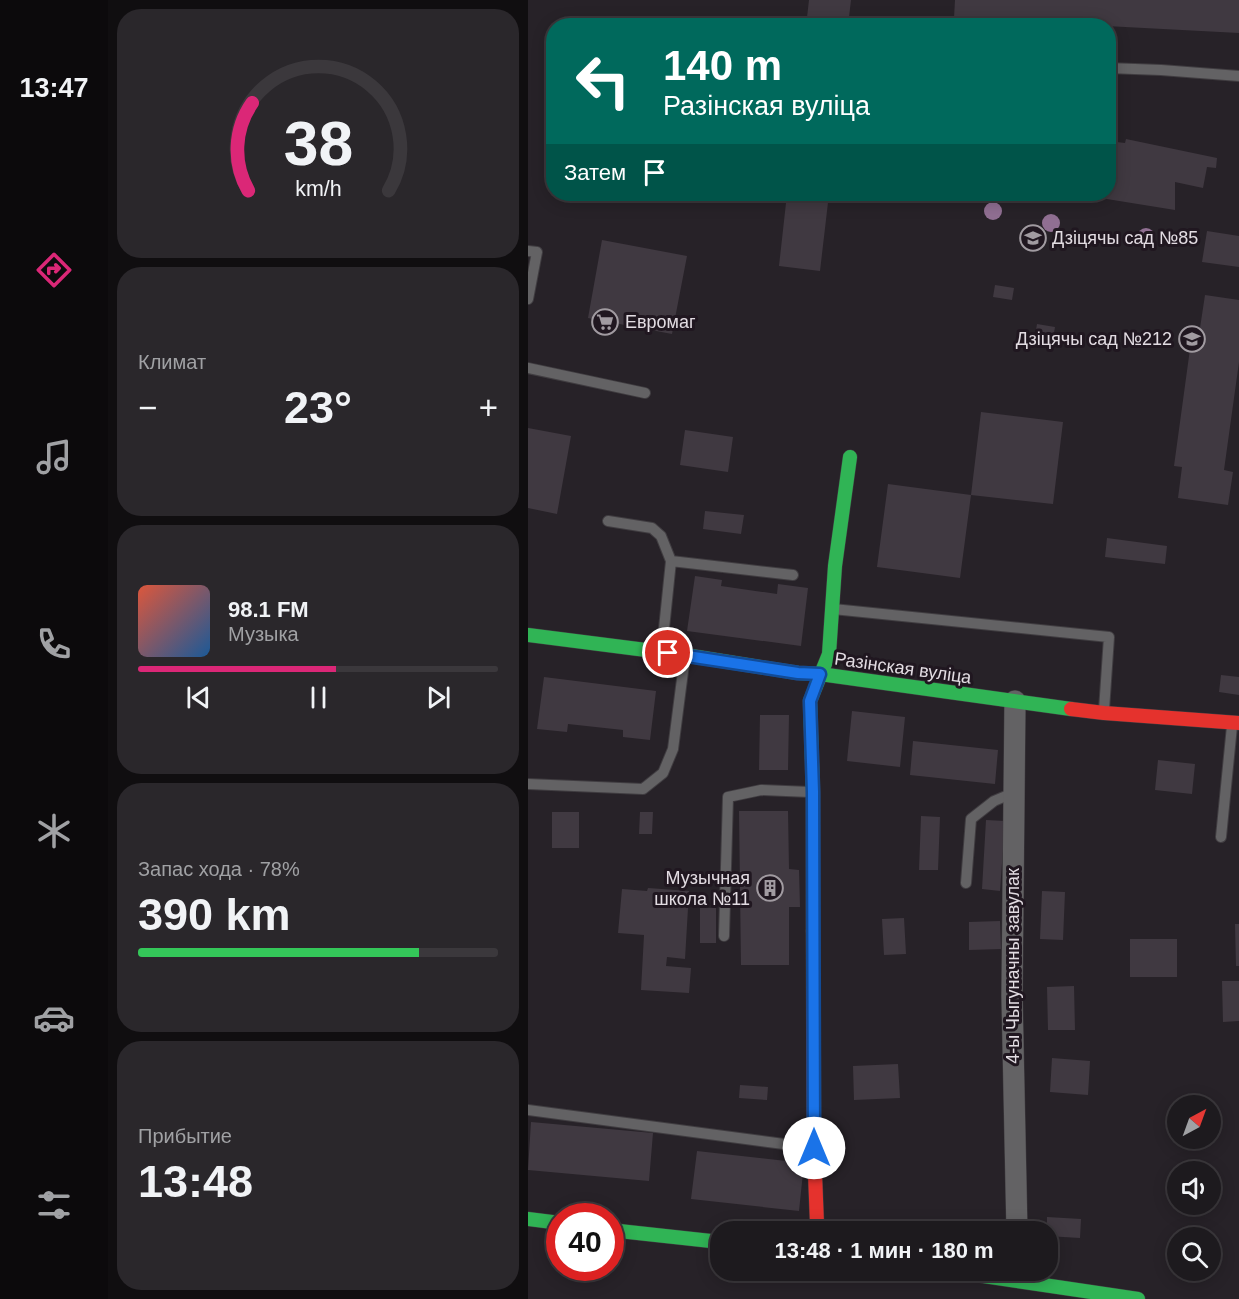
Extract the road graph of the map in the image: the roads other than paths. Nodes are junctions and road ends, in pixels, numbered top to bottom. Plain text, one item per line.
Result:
1 (1116, 68) edge
2 (1239, 76) edge
3 (528, 251) edge
4 (528, 299) edge
5 (528, 368) edge
6 (645, 393) dead end
7 (850, 457) dead end
8 (608, 521) dead end
9 (671, 561) junction
10 (793, 575) dead end
11 (832, 609) junction
12 (528, 635) edge
13 (668, 653) junction
14 (686, 655) junction
15 (820, 674) junction
16 (1015, 701) junction
17 (1104, 713) junction
18 (1236, 723) edge
19 (528, 784) edge
20 (813, 792) junction
21 (1013, 793) junction
22 (1221, 837) dead end
23 (966, 883) dead end
24 (724, 936) dead end
25 (528, 1110) edge
26 (814, 1148) junction
27 (528, 1219) edge
28 (546, 1221) edge
29 (817, 1221) edge
30 (1017, 1221) edge
31 (624, 1232) edge
32 (710, 1241) edge
33 (1045, 1281) edge
34 (1138, 1299) edge

1 - 2 lane
3 - 4 lane
5 - 6 lane
7 - 11 street
8 - 9 lane
9 - 10 lane
9 - 13 lane
11 - 15 street
11 - 17 lane
12 - 13 street, Разінская вуліца
13 - 14 street, Разінская вуліца
14 - 15 street, Разінская вуліца
14 - 19 lane
15 - 16 street, Разінская вуліца
15 - 20 street
16 - 17 street, Разінская вуліца
16 - 21 street, 4-ы Чыгуначны завулак
17 - 18 street, Разінская вуліца
18 - 22 lane
20 - 24 lane
20 - 26 street
21 - 23 lane
21 - 30 street, 4-ы Чыгуначны завулак
25 - 26 lane
26 - 29 street
27 - 28 street
31 - 32 street
33 - 34 street

